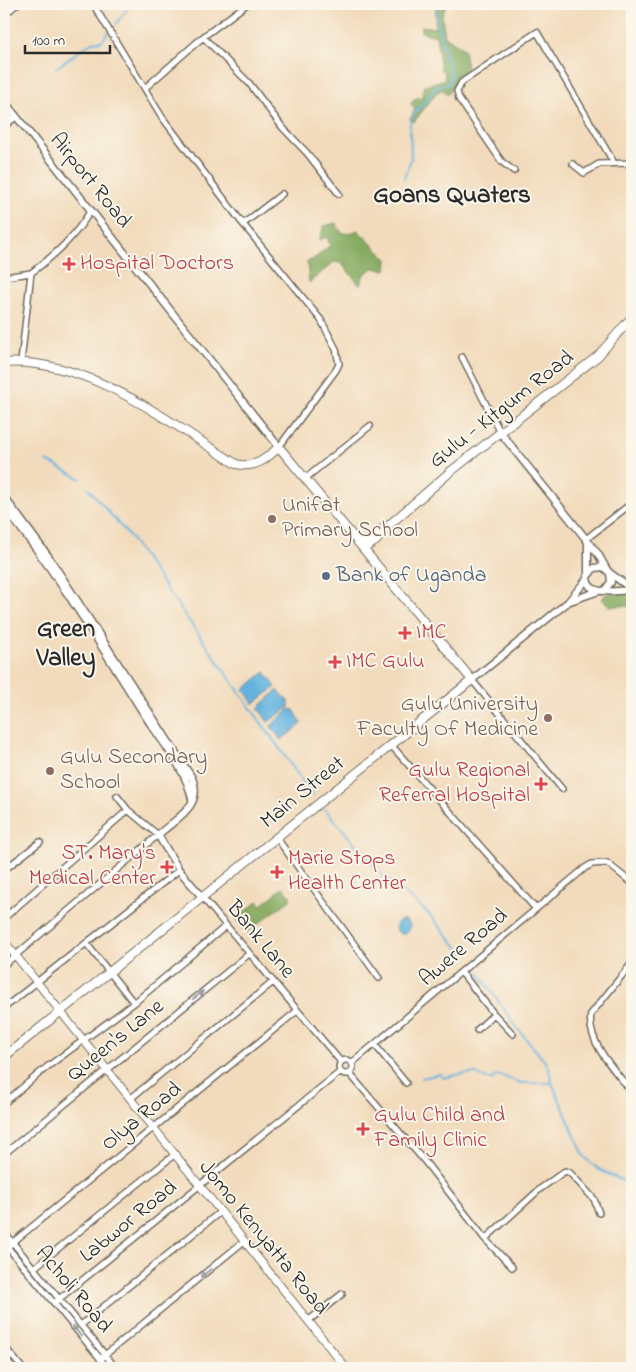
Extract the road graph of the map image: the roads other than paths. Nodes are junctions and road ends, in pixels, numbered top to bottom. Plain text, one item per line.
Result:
1 (17, 4) edge
2 (93, 4) edge
3 (247, 4) edge
4 (4, 16) edge
5 (203, 38) junction
6 (145, 88) junction
7 (4, 101) edge
8 (16, 117) junction
9 (4, 126) edge
10 (614, 163) junction
11 (632, 163) edge
12 (574, 164) dead end
13 (514, 171) dead end
14 (282, 194) dead end
15 (339, 194) dead end
16 (91, 210) junction
17 (243, 224) junction
18 (32, 274) junction
19 (4, 277) edge
20 (632, 317) edge
21 (462, 357) dead end
22 (21, 362) junction
23 (4, 363) edge
24 (370, 426) dead end
25 (500, 432) junction
26 (279, 447) junction
27 (306, 478) junction
28 (4, 497) edge
29 (632, 503) edge
30 (4, 507) edge
31 (353, 535) junction
32 (375, 537) junction
33 (587, 541) junction
34 (363, 547) junction
35 (372, 558) junction
36 (608, 571) junction
37 (588, 577) junction
38 (632, 589) edge
39 (602, 591) junction
40 (68, 592) junction
41 (568, 602) junction
42 (472, 680) junction
43 (391, 745) junction
44 (562, 789) dead end
45 (116, 796) dead end
46 (128, 810) junction
47 (158, 835) junction
48 (276, 837) junction
49 (40, 842) dead end
50 (4, 870) edge
51 (179, 870) junction
52 (632, 883) edge
53 (203, 898) junction
54 (536, 910) junction
55 (4, 918) edge
56 (226, 926) junction
57 (4, 942) edge
58 (86, 943) junction
59 (249, 954) junction
60 (15, 956) junction
61 (632, 963) edge
62 (4, 965) edge
63 (110, 972) junction
64 (461, 972) junction
65 (379, 978) dead end
66 (35, 982) junction
67 (273, 982) junction
68 (134, 1003) junction
69 (4, 1008) edge
70 (297, 1011) junction
71 (60, 1013) junction
72 (494, 1014) junction
73 (477, 1030) dead end
74 (513, 1034) dead end
75 (82, 1041) junction
76 (375, 1045) junction
77 (4, 1057) edge
78 (341, 1062) junction
79 (352, 1063) junction
80 (106, 1070) junction
81 (340, 1072) junction
82 (350, 1074) junction
83 (406, 1083) dead end
84 (632, 1092) edge
85 (130, 1099) junction
86 (4, 1103) edge
87 (154, 1129) junction
88 (4, 1154) edge
89 (174, 1154) junction
90 (199, 1187) junction
91 (220, 1212) junction
92 (599, 1213) dead end
93 (4, 1232) edge
94 (485, 1239) junction
95 (12, 1242) junction
96 (243, 1242) junction
97 (5, 1245) edge
98 (512, 1267) dead end
99 (34, 1268) junction
100 (342, 1294) dead end
101 (60, 1298) junction
102 (54, 1303) junction
103 (308, 1320) junction
104 (81, 1325) junction
105 (4, 1346) edge
106 (105, 1355) junction
107 (100, 1359) junction
108 (22, 1368) edge
109 (108, 1368) edge
110 (116, 1368) edge
111 (346, 1368) edge

1 - 4 street
2 - 6 street
3 - 5 street
5 - 6 street
5 - 15 street
6 - 17 street
7 - 8 street, Airport Road
8 - 9 street
8 - 16 street, Airport Road
10 - 11 street
10 - 12 street
10 - 13 street
14 - 17 street
16 - 18 street
16 - 26 street, Airport Road
17 - 26 street
18 - 19 street
18 - 22 street
20 - 25 main road, Gulu - Kitgum Road
21 - 25 street
22 - 23 main road
22 - 26 main road
24 - 27 street
25 - 32 main road, Gulu - Kitgum Road
25 - 33 street
26 - 27 main road
27 - 31 main road
28 - 40 street
29 - 33 street
30 - 40 street
31 - 32 main road
31 - 34 main road
32 - 34 main road, Gulu - Kitgum Road
32 - 35 main road
33 - 36 street
33 - 37 street
34 - 35 main road
35 - 42 main road
36 - 37 street
36 - 38 street
36 - 39 street
37 - 39 street
37 - 41 street
38 - 39 street
39 - 41 street
40 - 47 street
41 - 42 street, Main Street
42 - 43 main road, Main Street
42 - 44 street
43 - 48 main road, Main Street
43 - 54 street
45 - 46 street
46 - 47 street
46 - 55 street
47 - 51 street, Bank Lane
47 - 60 street
48 - 53 main road, Main Street
48 - 65 street
49 - 50 street
51 - 53 street, Bank Lane
51 - 58 street
52 - 54 street, Awere Road
53 - 56 street, Bank Lane
53 - 63 main road, Main Street
54 - 64 street, Awere Road
56 - 59 street, Bank Lane
56 - 68 street
57 - 60 main road, Jomo Kenyatta Road
58 - 63 street
58 - 66 street
59 - 67 street, Bank Lane
80 -> 59 street, Queen's Lane
60 - 62 street
60 - 66 main road, Jomo Kenyatta Road
61 - 84 street
63 - 68 street
63 - 71 main road, Main Street
64 - 72 street
64 - 76 street, Awere Road
66 - 69 street
66 - 71 main road, Jomo Kenyatta Road
67 - 70 street, Bank Lane
67 - 85 street
68 - 75 street
70 - 78 street, Bank Lane
70 - 87 street, Olya Road
71 - 75 main road, Jomo Kenyatta Road
71 - 77 main road, Main Street
72 - 73 street
72 - 74 street
75 - 80 main road, Jomo Kenyatta Road
75 - 86 street
76 - 79 street, Awere Road
76 - 83 street
78 - 79 street
78 - 81 street
79 - 82 street
80 - 85 main road, Jomo Kenyatta Road
80 - 88 street, Queen's Lane
81 - 82 street
81 - 90 street, Labwor Road
82 - 94 street
85 - 87 main road, Jomo Kenyatta Road
87 - 89 main road, Jomo Kenyatta Road
87 - 95 street, Olya Road
89 - 90 main road, Jomo Kenyatta Road
89 - 99 street
90 - 91 main road, Jomo Kenyatta Road
90 - 101 street, Labwor Road
91 - 96 main road, Jomo Kenyatta Road
91 - 104 street
92 - 94 street
93 - 95 street, Acholi Road
94 - 98 street
95 - 97 street, Olya Road
95 - 99 street, Acholi Road
96 - 103 main road, Jomo Kenyatta Road
96 -> 106 street
97 - 102 street, Acholi Road
99 - 101 street, Acholi Road
100 - 103 street
101 - 102 street, Labwor Road
101 - 104 street, Acholi Road
107 -> 102 street, Acholi Road
103 - 111 main road, Jomo Kenyatta Road
104 - 106 street, Acholi Road
105 - 108 street
106 - 107 street
106 - 110 street, Acholi Road
107 - 109 street, Acholi Road

